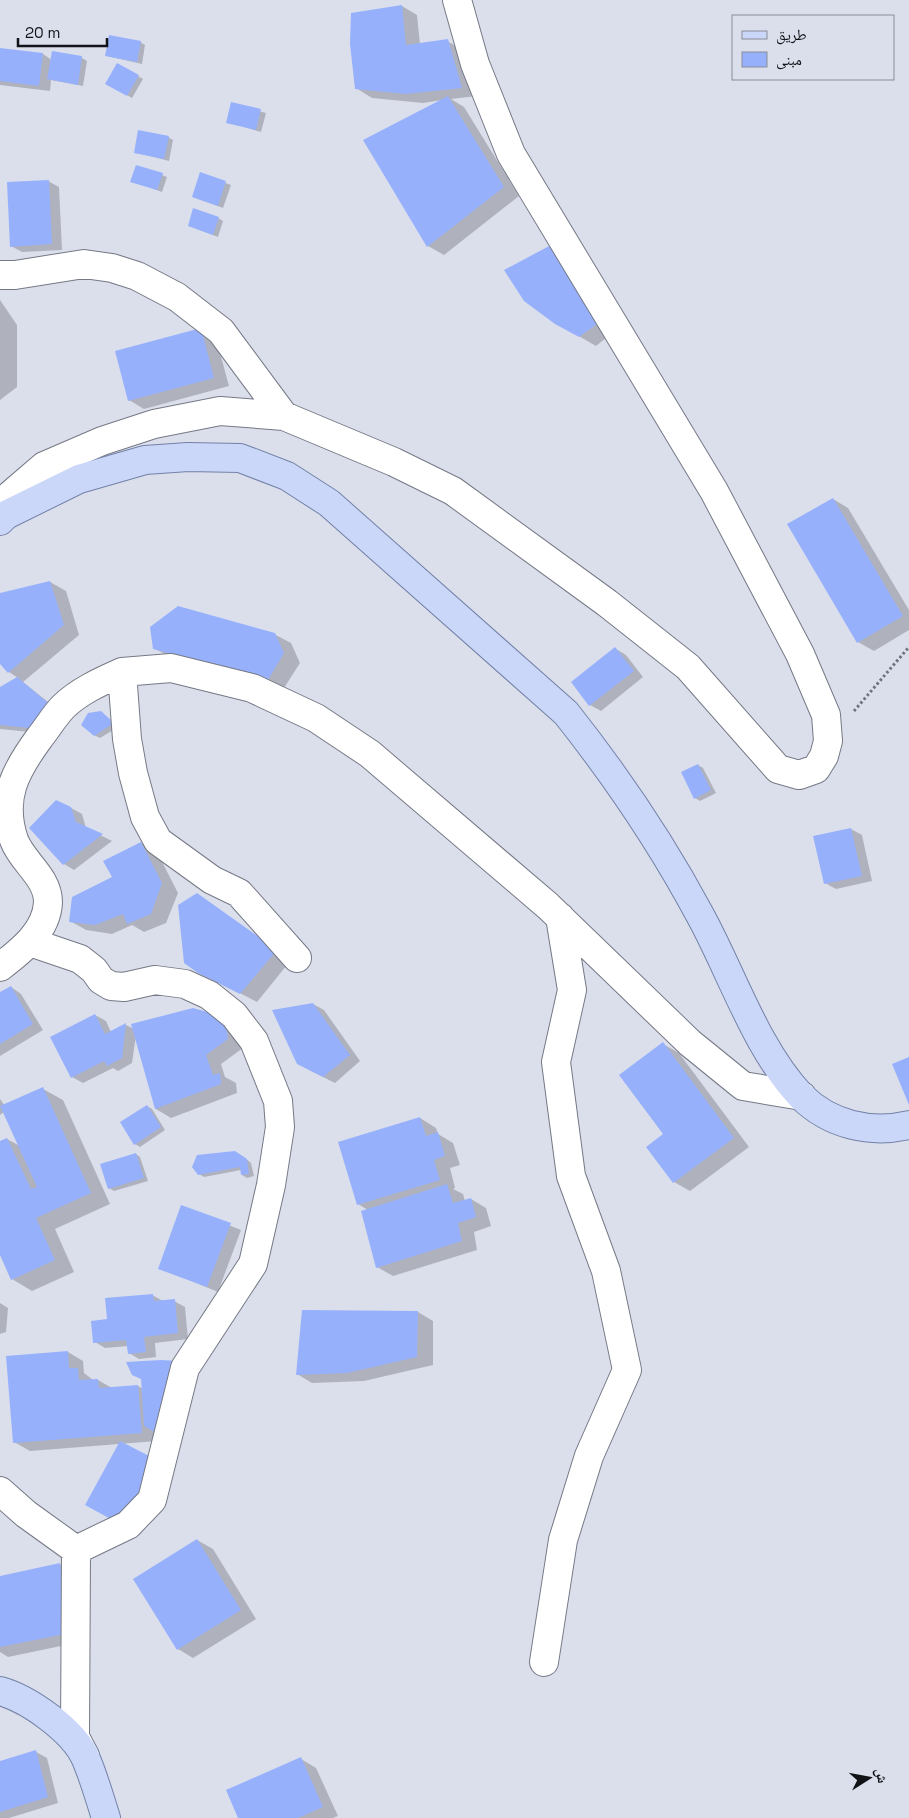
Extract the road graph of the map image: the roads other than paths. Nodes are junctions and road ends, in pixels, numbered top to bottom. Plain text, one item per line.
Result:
1 (457, 0) edge
2 (0, 275) edge
3 (284, 416) junction
4 (3, 518) edge
5 (122, 672) junction
6 (560, 917) junction
7 (30, 942) junction
8 (297, 958) dead end
9 (0, 967) edge
10 (802, 1096) junction
11 (909, 1126) edge
12 (0, 1490) edge
13 (76, 1550) junction
14 (544, 1662) dead end
15 (0, 1691) edge
16 (85, 1758) junction
17 (106, 1818) edge

1 - 3 street
2 - 3 street
3 - 4 street
4 - 10 main road
5 - 6 street
5 - 7 street
5 - 8 street
6 - 10 street
6 - 14 street
7 - 9 street
7 - 13 street
10 - 11 main road
12 - 13 street
13 - 16 street
15 - 16 main road
16 - 17 main road

